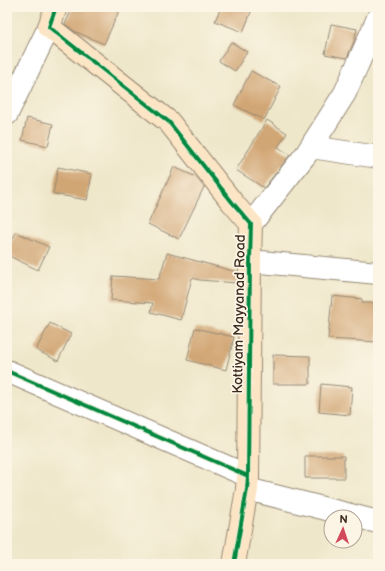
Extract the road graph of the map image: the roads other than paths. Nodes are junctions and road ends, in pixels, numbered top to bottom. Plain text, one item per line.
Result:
1 (52, 17) edge
2 (378, 18) edge
3 (7, 114) edge
4 (311, 147) junction
5 (378, 158) edge
6 (251, 224) junction
7 (250, 261) junction
8 (378, 272) edge
9 (7, 371) edge
10 (247, 482) junction
11 (378, 522) edge
12 (234, 564) edge

1 - 3 street
1 - 6 street, Kottiyam Mayyanad Road
2 - 4 street
4 - 5 street
4 - 6 street
6 - 7 street, Kottiyam Mayyanad Road
7 - 8 street
7 - 10 street, Kottiyam Mayyanad Road
9 - 10 street
10 - 11 street
10 - 12 street, Kottiyam Mayyanad Road

